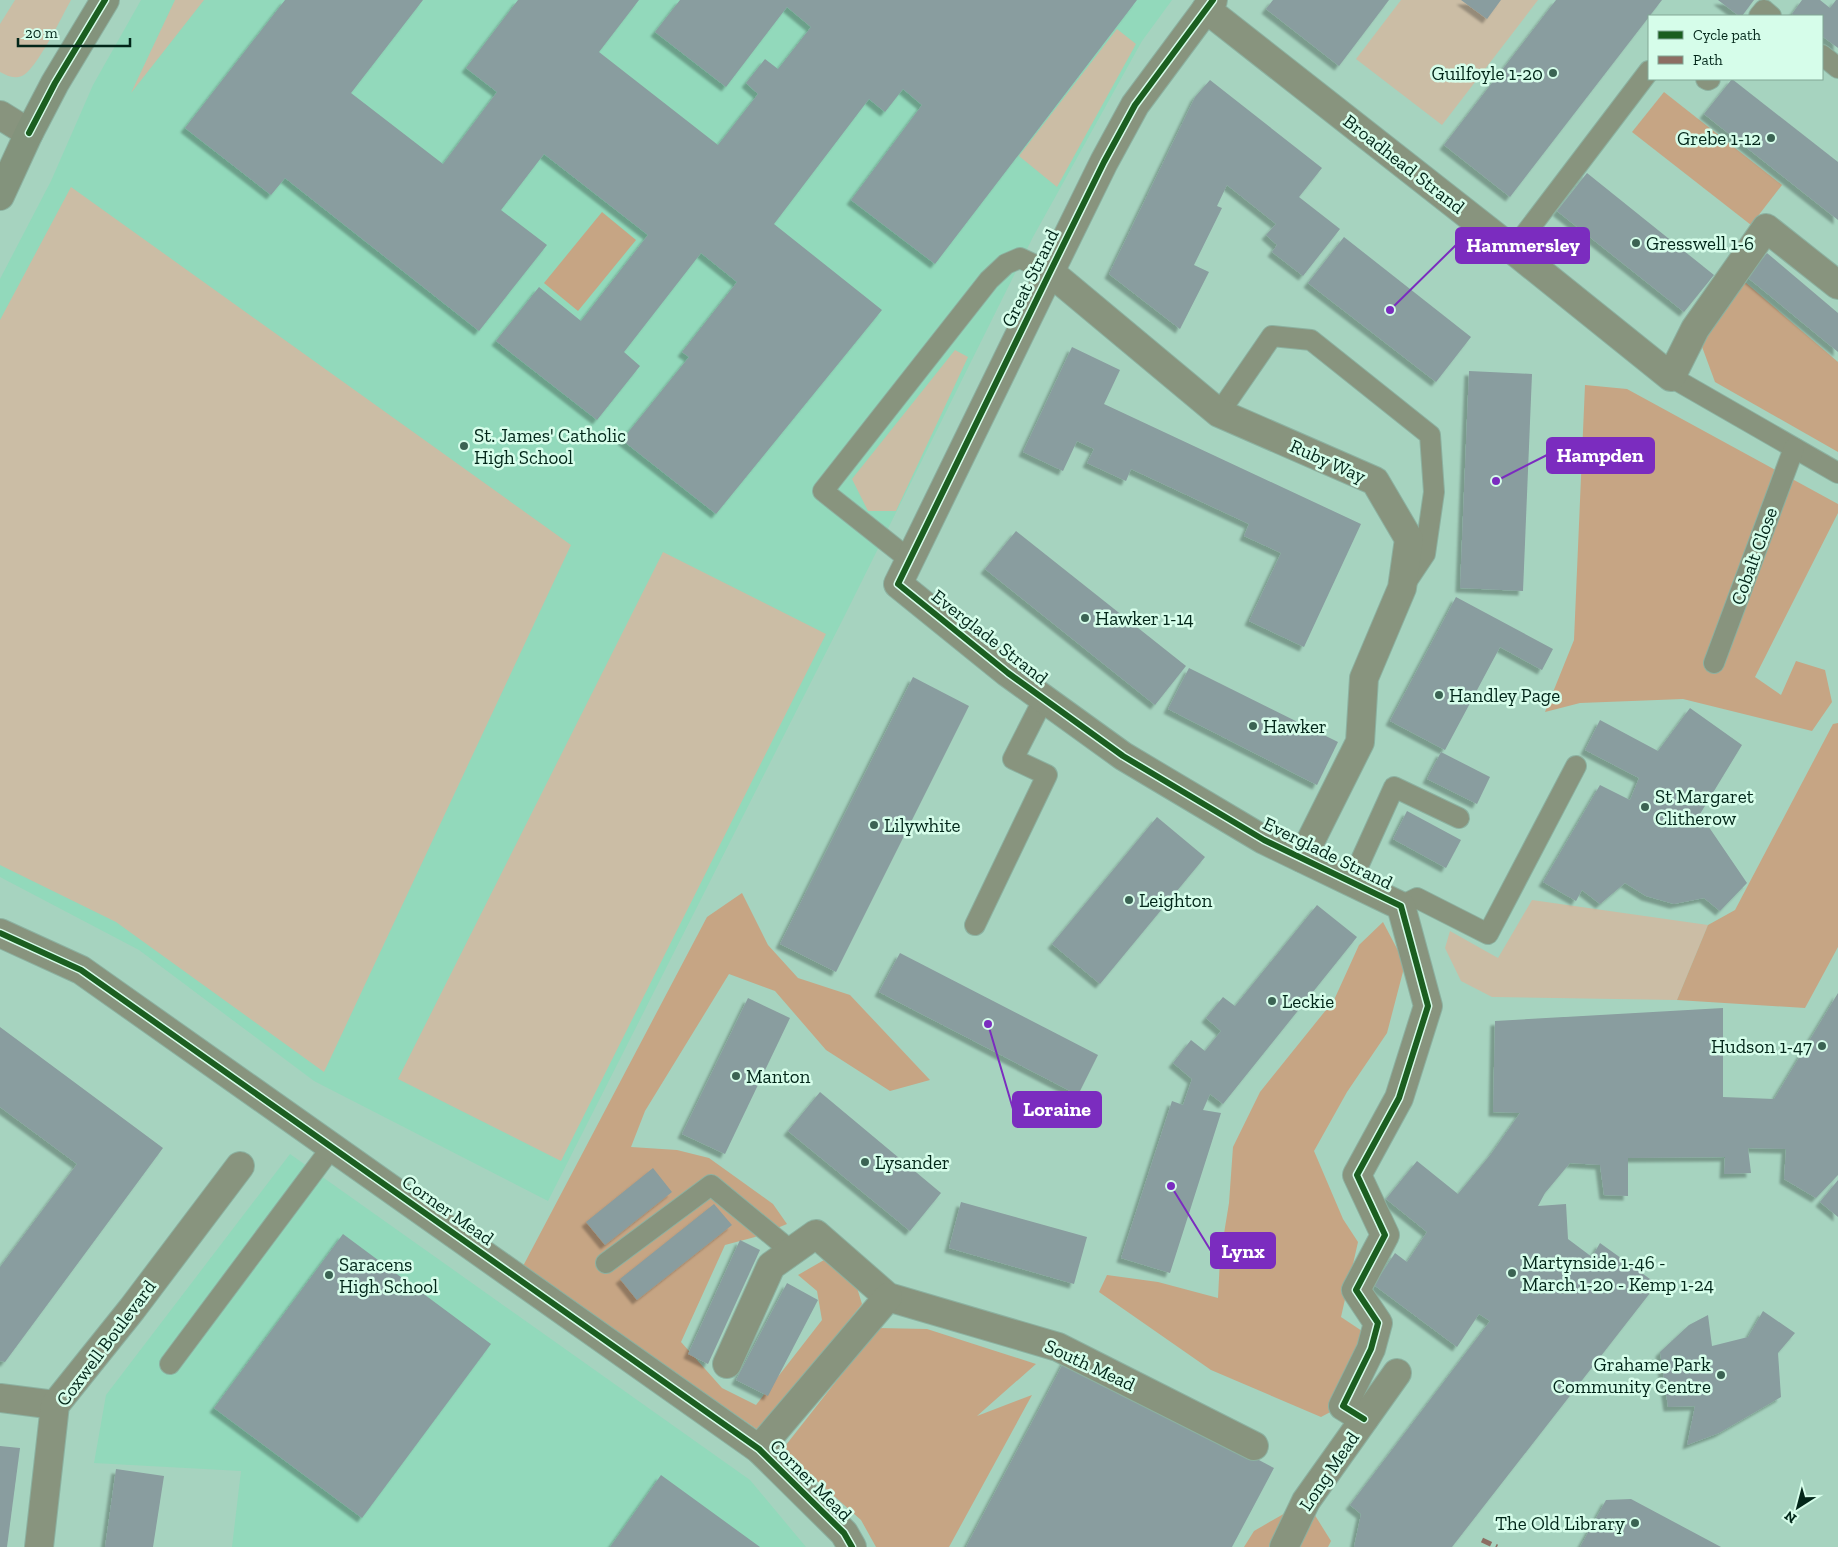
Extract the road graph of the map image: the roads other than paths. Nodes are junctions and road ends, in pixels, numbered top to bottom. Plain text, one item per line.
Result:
1 (105, 0) edge
2 (1210, 5) edge
3 (1760, 15) edge
4 (1771, 15) edge
5 (1823, 56) edge
6 (1838, 68) edge
7 (1648, 72) edge
8 (0, 115) edge
9 (29, 133) junction
10 (0, 196) edge
11 (1513, 250) junction
12 (1050, 272) junction
13 (1838, 285) edge
14 (1671, 377) junction
15 (1219, 413) junction
16 (1794, 448) junction
17 (1838, 473) edge
18 (910, 560) junction
19 (898, 584) joint
20 (1402, 588) junction
21 (1714, 664) dead end
22 (1044, 698) junction
23 (1576, 766) dead end
24 (1459, 818) dead end
25 (1302, 858) junction
26 (1351, 882) junction
27 (1401, 906) junction
28 (975, 925) dead end
29 (0, 933) edge
30 (332, 1147) junction
31 (240, 1166) dead end
32 (791, 1251) junction
33 (606, 1262) dead end
34 (888, 1297) junction
35 (170, 1364) dead end
36 (727, 1364) dead end
37 (1397, 1373) dead end
38 (0, 1398) edge
39 (55, 1405) junction
40 (1364, 1420) junction
41 (1254, 1446) dead end
42 (759, 1449) junction
43 (40, 1547) edge
44 (852, 1547) edge
45 (1284, 1547) edge

1 - 9 street
2 - 11 street, Broadhead Strand
2 - 12 street, Great Strand
3 - 4 lane
5 - 6 lane
7 - 11 lane
8 - 9 street
9 - 10 street
11 - 14 street, Broadhead Strand
12 - 15 street, Ruby Way
12 - 18 street, Great Strand
12 - 18 lane
13 - 14 street
14 - 16 lane
15 - 20 street, Ruby Way
15 - 20 lane
16 - 17 lane
16 - 21 lane, Cobalt Close
18 - 19 street, Great Strand
19 - 22 street, Everglade Strand
20 - 25 street, Ruby Way
22 - 25 street, Everglade Strand
22 - 28 lane
23 - 27 lane
24 - 26 lane
25 - 26 street, Everglade Strand
26 - 27 street, Everglade Strand
27 - 40 street, Everglade Strand
29 - 30 street, Corner Mead
30 - 35 lane
30 - 42 street, Corner Mead
31 - 39 street, Coxwell Boulevard
32 - 33 lane
32 - 34 street, South Mead
32 - 36 street, South Mead
34 - 41 street, South Mead
34 - 42 street
37 - 40 street, Long Mead
38 - 39 street
39 - 43 street, Coxwell Boulevard
40 - 45 street, Long Mead
42 - 44 street, Corner Mead

